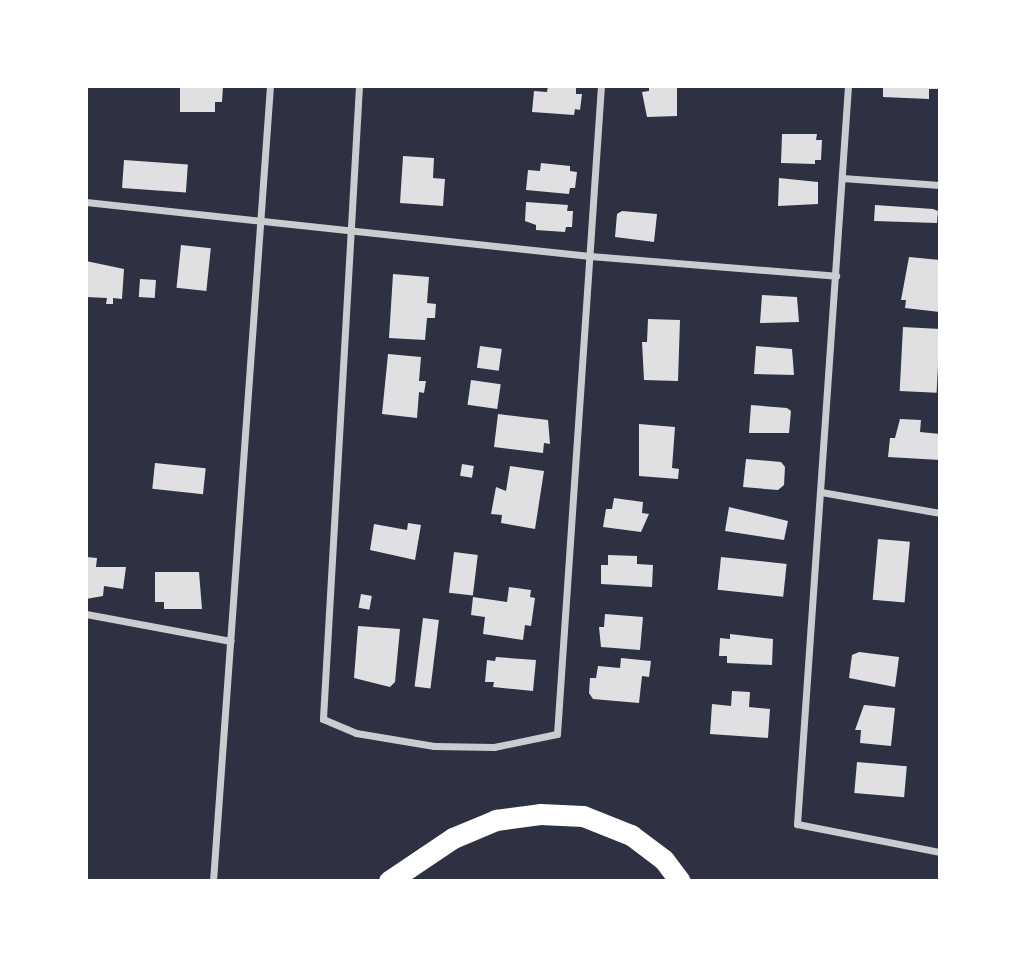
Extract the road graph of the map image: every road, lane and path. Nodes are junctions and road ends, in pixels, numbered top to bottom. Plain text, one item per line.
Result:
1 (270, 86) edge
2 (359, 86) edge
3 (601, 86) edge
4 (848, 86) edge
5 (842, 178) junction
6 (940, 185) edge
7 (86, 202) edge
8 (260, 222) junction
9 (351, 227) junction
10 (590, 256) junction
11 (836, 276) junction
12 (821, 492) junction
13 (940, 513) edge
14 (86, 614) edge
15 (230, 641) junction
16 (940, 852) edge
17 (213, 881) edge
18 (389, 881) edge
19 (680, 881) edge

1 - 8 street
2 - 9 street
3 - 10 street
4 - 5 street
5 - 6 street
5 - 11 street
7 - 8 street
8 - 9 street
8 - 15 street
9 - 10 street
9 - 10 street
10 - 11 street
11 - 12 street
12 - 13 street
12 - 16 street
14 - 15 street
15 - 17 street
18 - 19 highway

